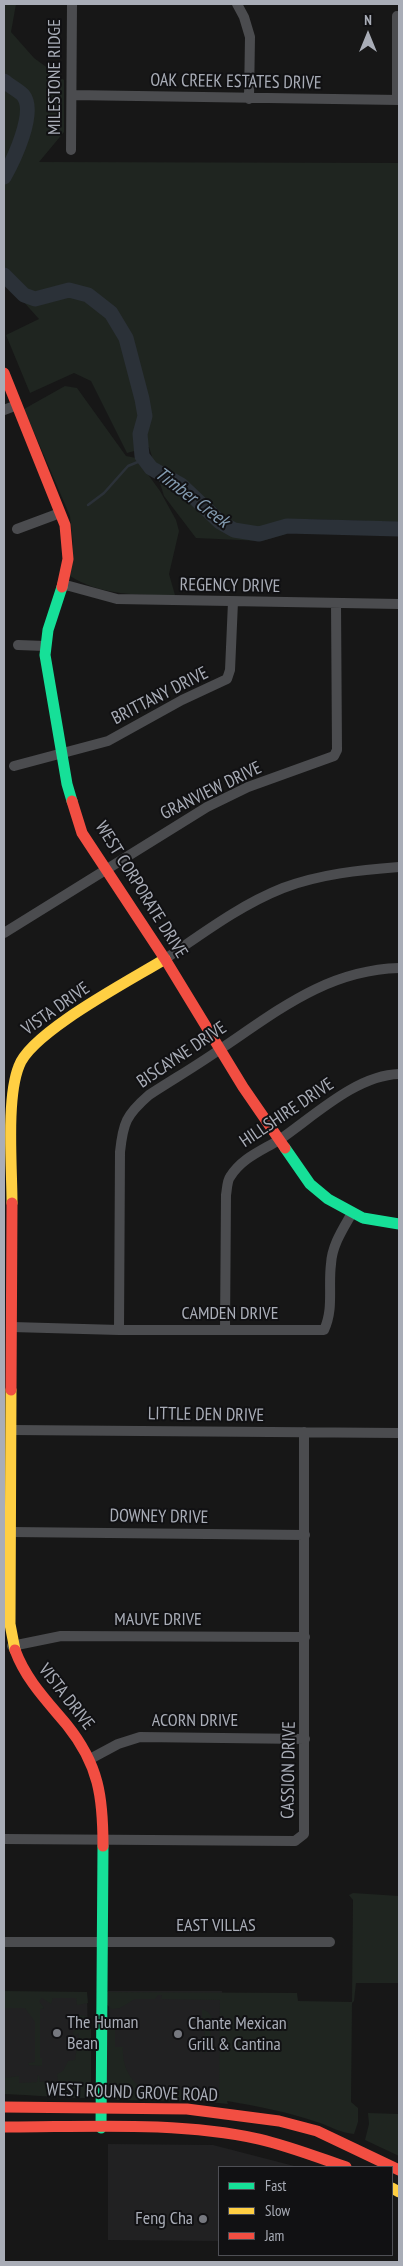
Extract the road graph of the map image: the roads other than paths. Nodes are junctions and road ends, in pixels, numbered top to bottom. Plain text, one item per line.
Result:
1 (72, 4) edge
2 (236, 4) edge
3 (397, 16) dead end
4 (72, 95) junction
5 (249, 99) junction
6 (398, 100) edge
7 (71, 150) dead end
8 (4, 373) edge
9 (17, 405) junction
10 (4, 410) edge
11 (60, 513) junction
12 (17, 529) dead end
13 (62, 584) junction
14 (233, 602) junction
15 (336, 604) junction
16 (399, 604) edge
17 (18, 645) dead end
18 (45, 646) junction
19 (61, 754) junction
20 (14, 766) dead end
21 (399, 867) edge
22 (106, 870) junction
23 (4, 933) edge
24 (165, 959) junction
25 (399, 968) edge
26 (220, 1050) junction
27 (399, 1074) edge
28 (278, 1140) junction
29 (352, 1213) junction
30 (399, 1224) edge
31 (8, 1275) edge
32 (12, 1328) junction
33 (119, 1330) junction
34 (225, 1330) junction
35 (12, 1430) junction
36 (304, 1432) junction
37 (399, 1434) edge
38 (11, 1532) junction
39 (306, 1535) junction
40 (306, 1637) junction
41 (12, 1646) junction
42 (306, 1738) junction
43 (90, 1759) junction
44 (4, 1839) edge
45 (103, 1840) junction
46 (4, 1942) edge
47 (102, 1942) junction
48 (330, 1942) dead end
49 (4, 2107) edge
50 (101, 2108) junction
51 (4, 2127) edge
52 (100, 2128) junction
53 (343, 2166) edge
54 (391, 2166) edge

1 - 4 street, MILESTONE RIDGE
2 - 5 street
3 - 6 street
4 - 5 street, OAK CREEK ESTATES DRIVE
4 - 7 street, MILESTONE RIDGE
5 - 6 street, OAK CREEK ESTATES DRIVE
8 - 9 street, WEST CORPORATE DRIVE
9 - 10 street
9 - 11 street, WEST CORPORATE DRIVE
11 - 12 street
11 - 13 street, WEST CORPORATE DRIVE
13 - 14 street, REGENCY DRIVE
13 - 18 street, WEST CORPORATE DRIVE
14 - 15 street, REGENCY DRIVE
14 - 19 street, BRITTANY DRIVE
15 - 16 street, REGENCY DRIVE
15 - 22 street, GRANVIEW DRIVE
17 - 18 street
18 - 19 street, WEST CORPORATE DRIVE
19 - 20 street
19 - 22 street, WEST CORPORATE DRIVE
21 - 24 street, VISTA DRIVE
22 - 23 street, GRANVIEW DRIVE
22 - 24 street, WEST CORPORATE DRIVE
24 - 26 street, WEST CORPORATE DRIVE
24 - 31 street, VISTA DRIVE
25 - 26 street, BISCAYNE DRIVE
26 - 28 street, WEST CORPORATE DRIVE
26 - 33 street, BISCAYNE DRIVE
27 - 28 street, HILLSHIRE DRIVE
28 - 29 street, WEST CORPORATE DRIVE
28 - 34 street, HILLSHIRE DRIVE
29 - 30 street, WEST CORPORATE DRIVE
29 - 34 street, CAMDEN DRIVE
31 - 32 street, VISTA DRIVE
32 - 33 street, CAMDEN DRIVE
32 - 35 street, VISTA DRIVE
33 - 34 street, CAMDEN DRIVE
35 - 36 street, LITTLE DEN DRIVE
35 - 38 street, VISTA DRIVE
36 - 37 street, LITTLE DEN DRIVE
36 - 39 street, CASSION DRIVE
38 - 39 street, DOWNEY DRIVE
38 - 41 street, VISTA DRIVE
39 - 40 street, CASSION DRIVE
40 - 41 street, MAUVE DRIVE
40 - 42 street, CASSION DRIVE
41 - 43 street, VISTA DRIVE
42 - 43 street, ACORN DRIVE
42 - 45 street, CASSION DRIVE
43 - 45 street, VISTA DRIVE
44 - 45 street, CASSION DRIVE
45 - 47 street, VISTA DRIVE
46 - 47 street, EAST VILLAS
47 - 48 street, EAST VILLAS
47 - 50 street, VISTA DRIVE
49 - 50 street, WEST ROUND GROVE ROAD
50 - 52 street, VISTA DRIVE
50 - 54 street, WEST ROUND GROVE ROAD
51 - 52 street, WEST ROUND GROVE ROAD
52 - 53 street, WEST ROUND GROVE ROAD

